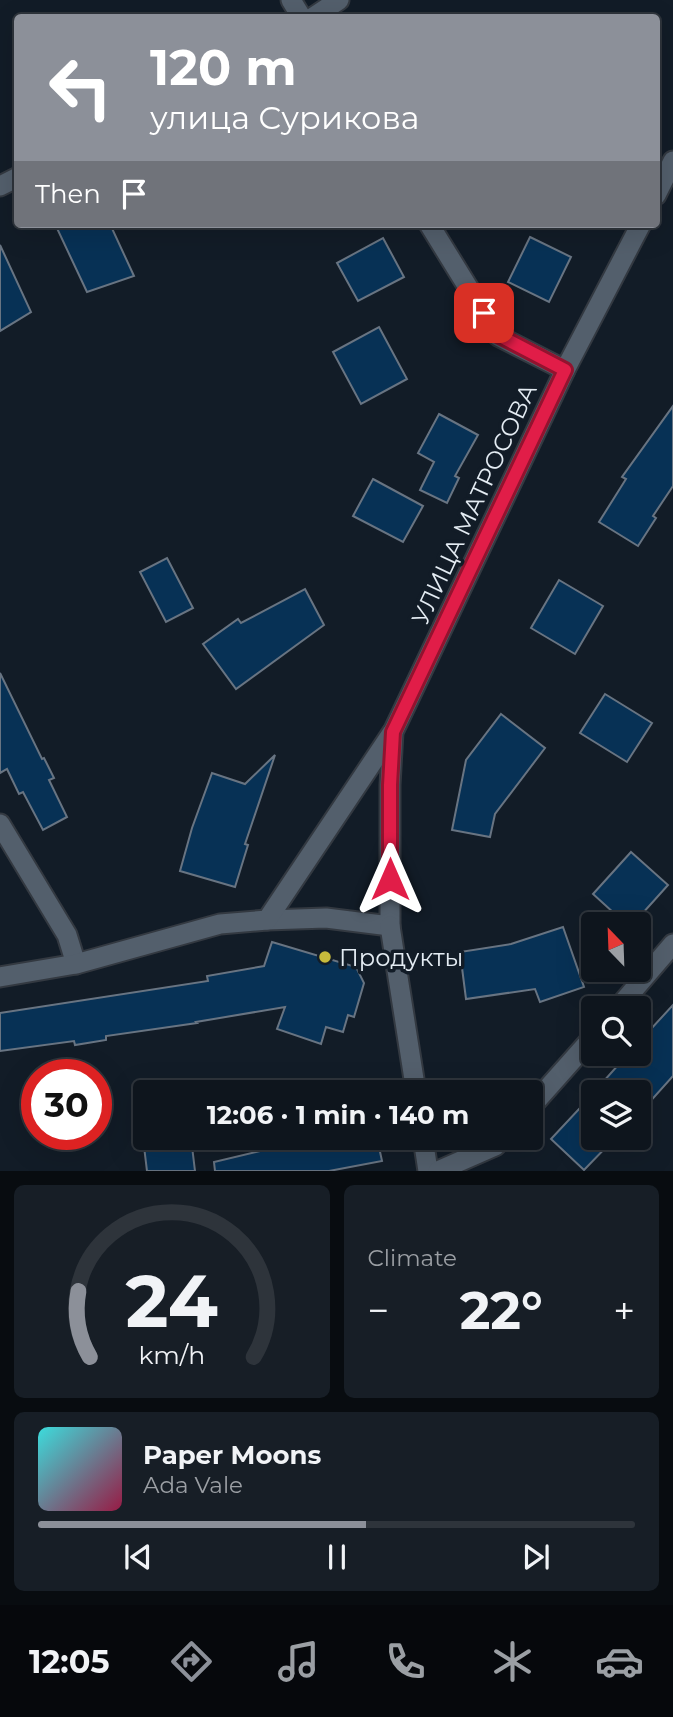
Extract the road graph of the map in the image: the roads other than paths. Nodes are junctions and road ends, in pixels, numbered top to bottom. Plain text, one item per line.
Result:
1 (339, 0) edge
2 (318, 14) edge
3 (673, 161) edge
4 (660, 187) edge
5 (431, 228) edge
6 (639, 228) edge
7 (565, 370) junction
8 (393, 732) junction
9 (0, 824) edge
10 (267, 920) junction
11 (390, 926) junction
12 (673, 944) edge
13 (76, 964) junction
14 (0, 977) edge
15 (628, 996) edge
16 (581, 1051) edge
17 (414, 1080) edge
18 (543, 1093) edge
19 (425, 1150) edge
20 (486, 1150) edge
21 (428, 1171) edge
22 (438, 1171) edge

1 - 2 street
3 - 4 street
5 - 7 street
6 - 7 street, УЛИЦА МАТРОСОВА
7 - 8 street, УЛИЦА МАТРОСОВА
8 - 10 street, УЛИЦА МАТРОСОВА
8 - 11 street, УЛИЦА МАТРОСОВА
9 - 13 street
10 - 11 street
10 - 13 street
11 - 17 street, УЛИЦА МАТРОСОВА
12 - 15 street
13 - 14 street
16 - 18 street
19 - 21 street
20 - 22 street

